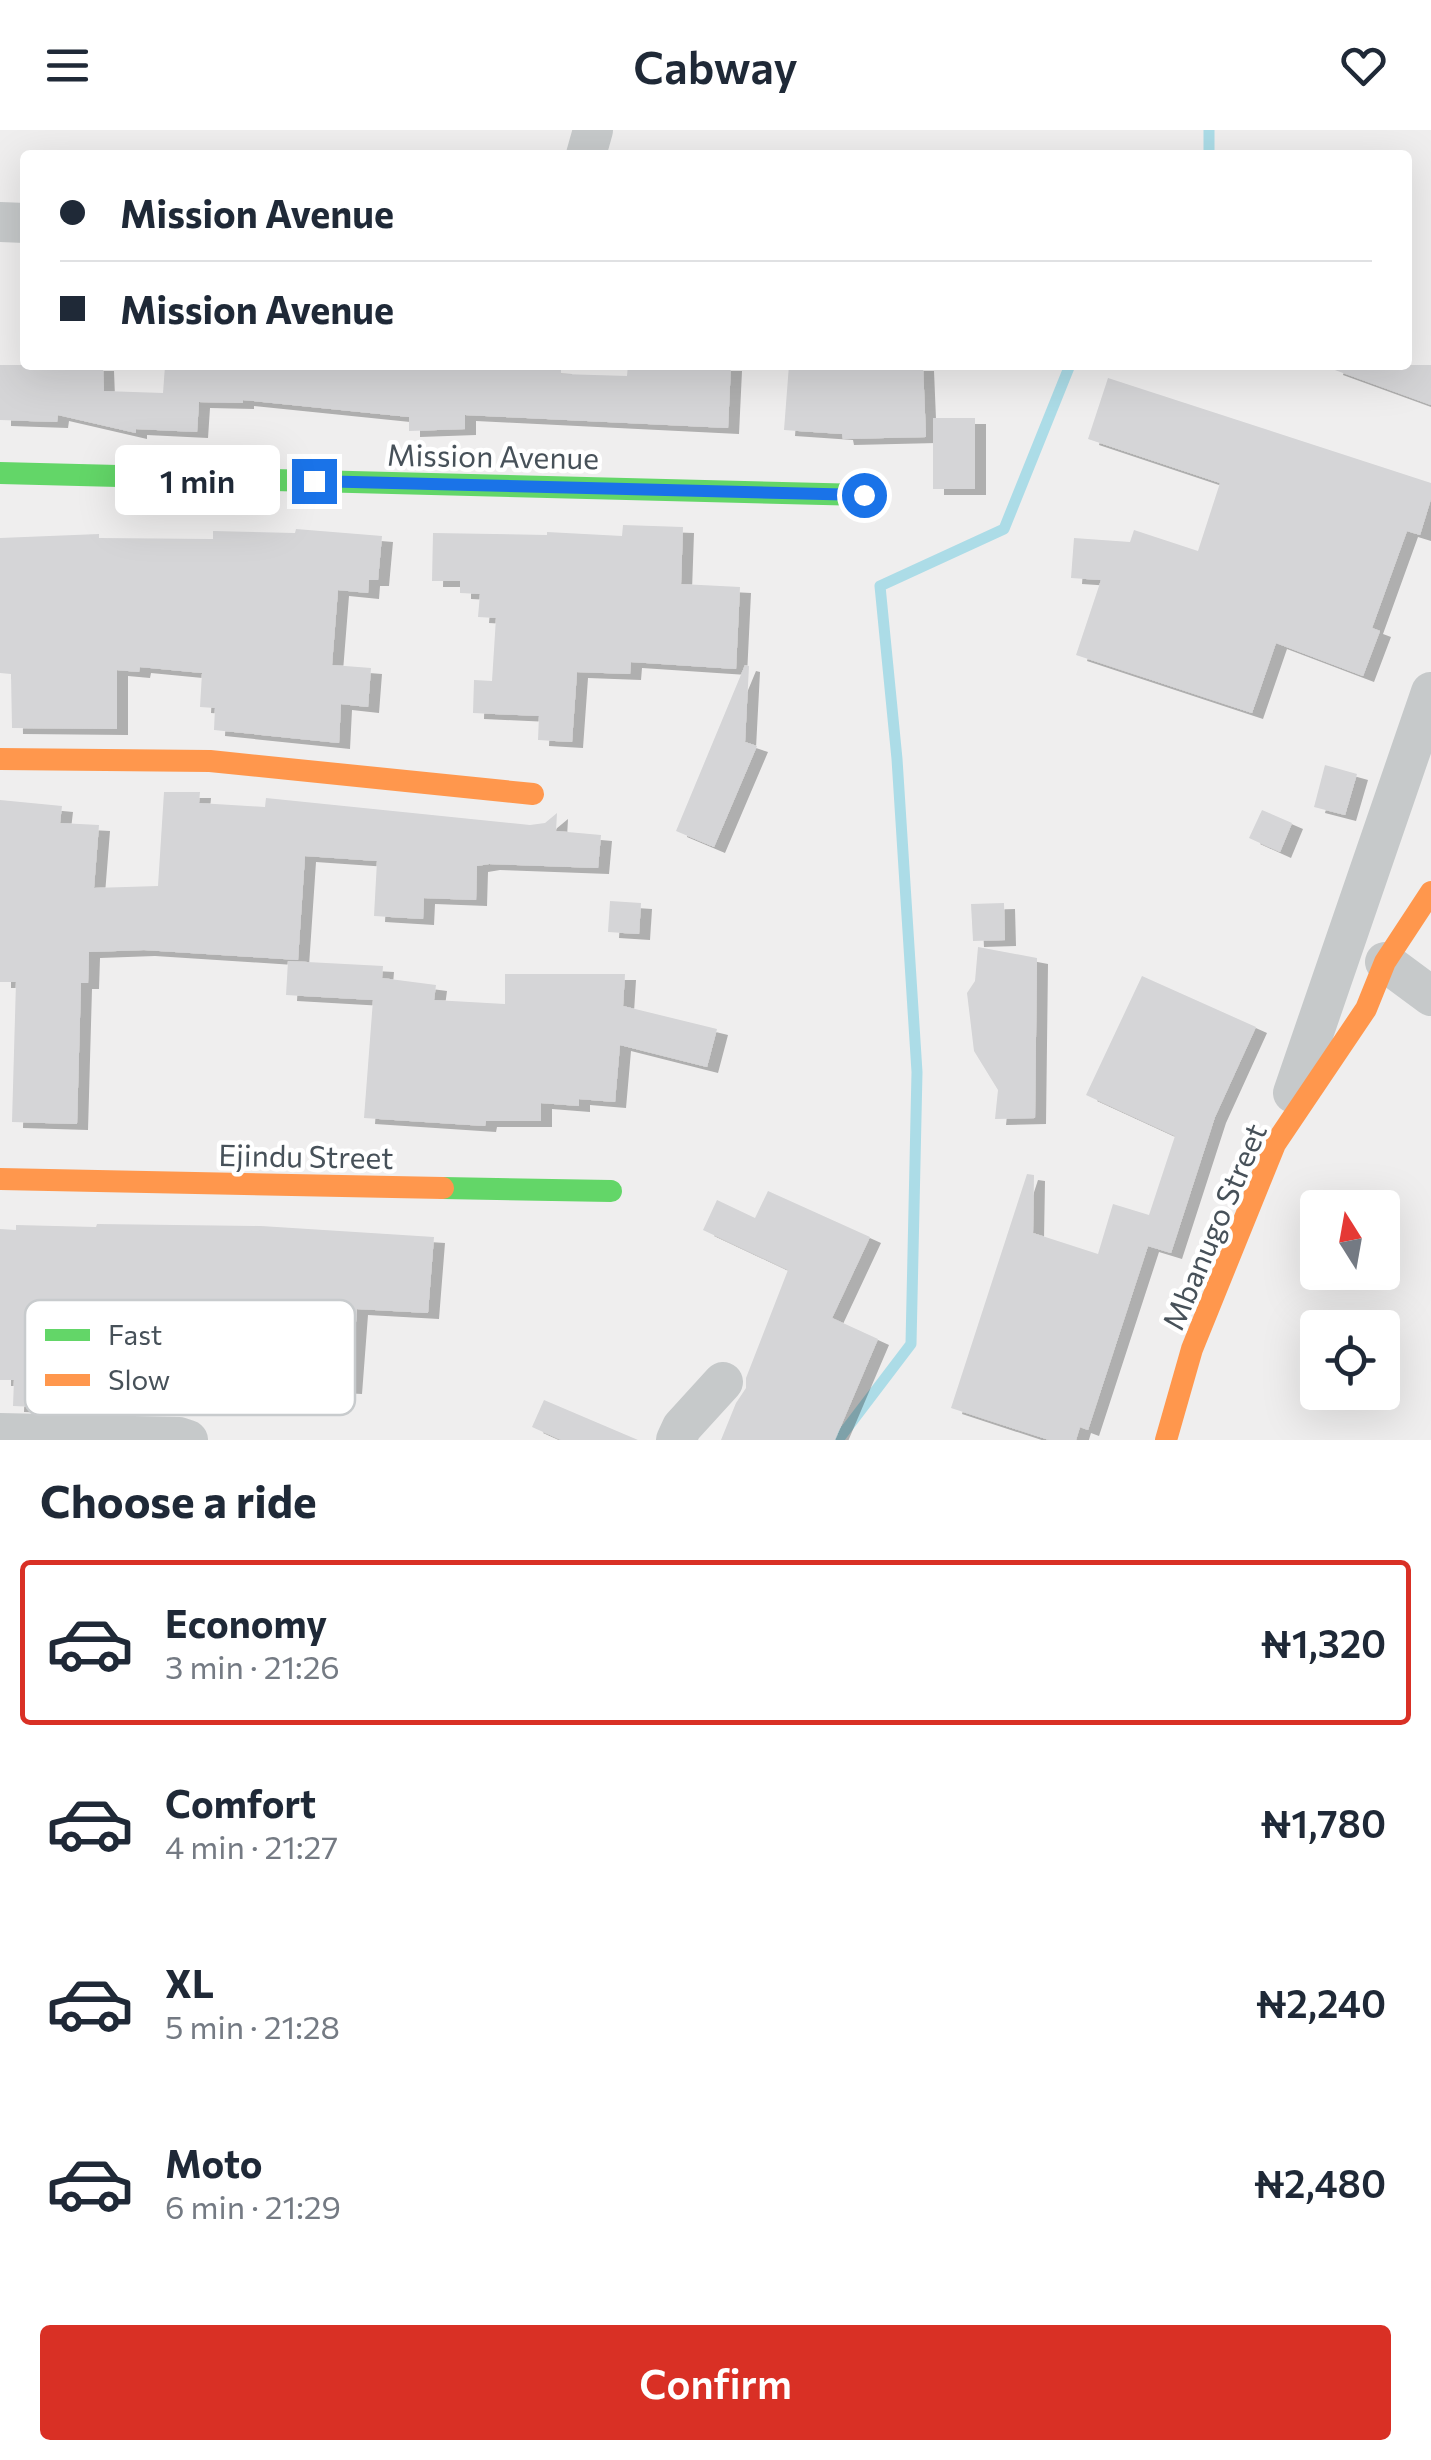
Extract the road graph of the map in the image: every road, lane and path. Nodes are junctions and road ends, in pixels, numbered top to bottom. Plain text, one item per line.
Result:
1 (0, 473) edge
2 (864, 495) dead end
3 (1431, 692) edge
4 (0, 759) edge
5 (533, 794) dead end
6 (1431, 892) edge
7 (1384, 962) junction
8 (1431, 996) edge
9 (1276, 1144) junction
10 (0, 1179) edge
11 (611, 1191) dead end
12 (723, 1382) dead end
13 (0, 1434) edge
14 (188, 1440) edge
15 (676, 1440) edge
16 (1166, 1440) edge

1 - 2 street, Mission Avenue
3 - 9 street
4 - 5 street
6 - 7 street, Mbanugo Street
7 - 8 street
7 - 9 street, Mbanugo Street
9 - 16 street, Mbanugo Street
10 - 11 street, Ejindu Street
12 - 15 street
13 - 14 street

